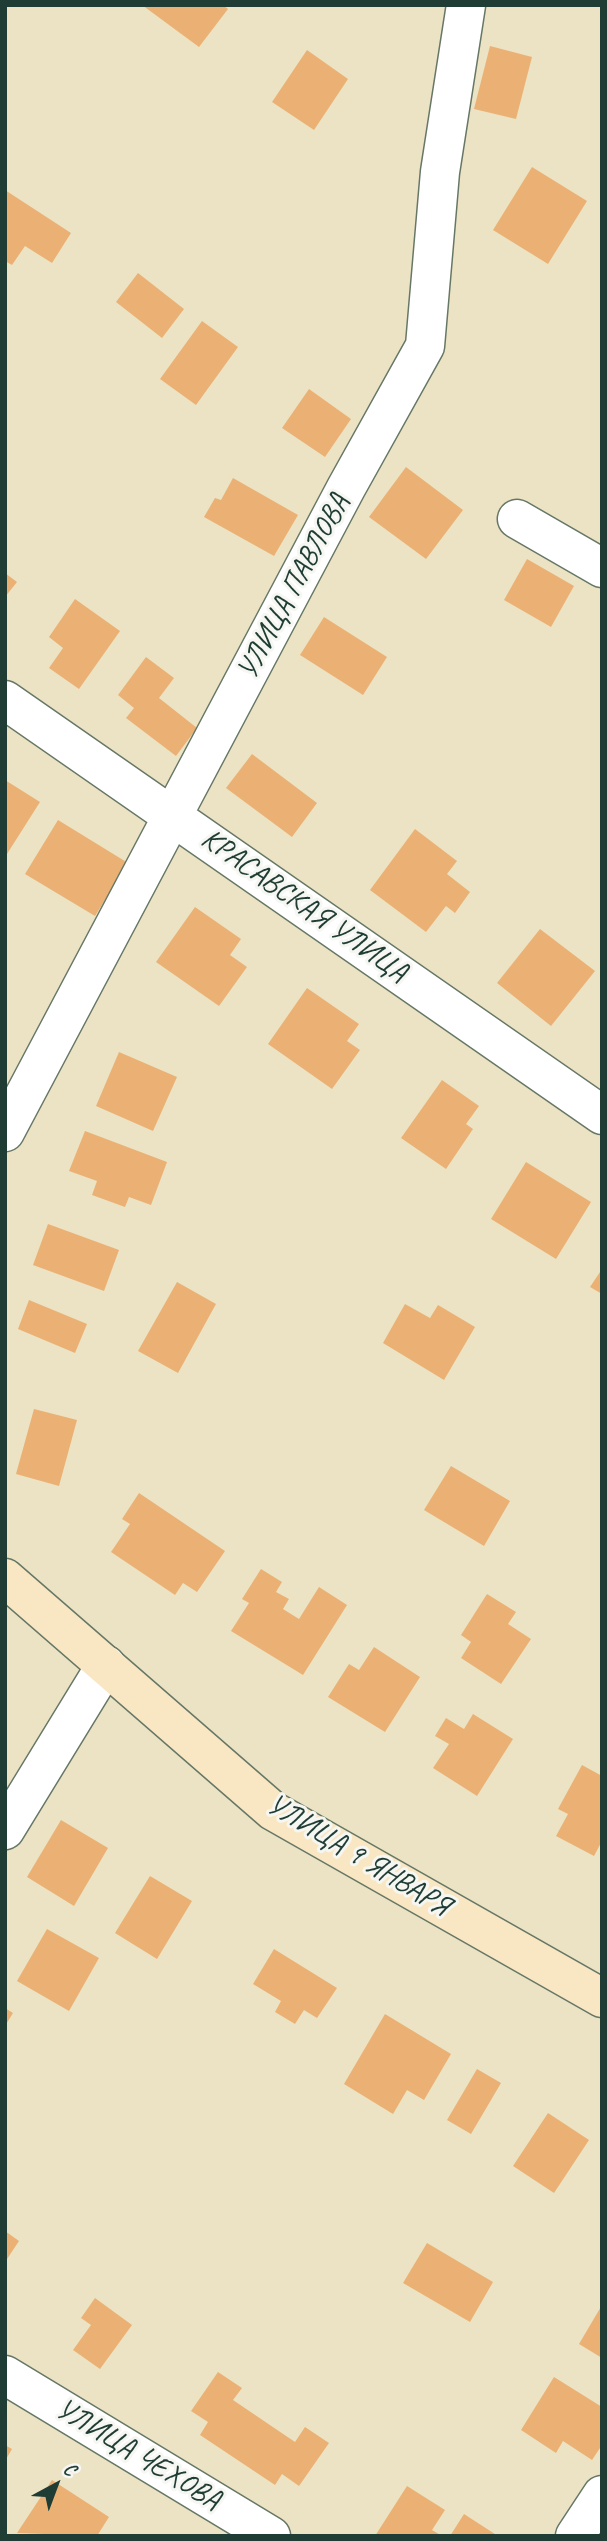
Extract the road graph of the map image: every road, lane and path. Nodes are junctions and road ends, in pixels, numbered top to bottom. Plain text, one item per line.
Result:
1 (466, 5) edge
2 (517, 519) dead end
3 (602, 568) edge
4 (5, 700) edge
5 (173, 815) junction
6 (602, 1115) edge
7 (5, 1132) edge
8 (5, 1578) edge
9 (106, 1665) junction
10 (5, 1830) edge
11 (602, 1998) edge
12 (5, 2375) edge
13 (602, 2495) edge
14 (271, 2536) edge
15 (575, 2536) edge

1 - 5 street, УЛИЦА ПАВЛОВА
2 - 3 street
4 - 5 street, КРАСАВСКАЯ УЛИЦА
5 - 6 street, КРАСАВСКАЯ УЛИЦА
5 - 7 street, УЛИЦА ПАВЛОВА
8 - 9 main road, УЛИЦА 9 ЯНВАРЯ
9 - 10 street
9 - 11 main road, УЛИЦА 9 ЯНВАРЯ
12 - 14 street, УЛИЦА ЧЕХОВА
13 - 15 street

